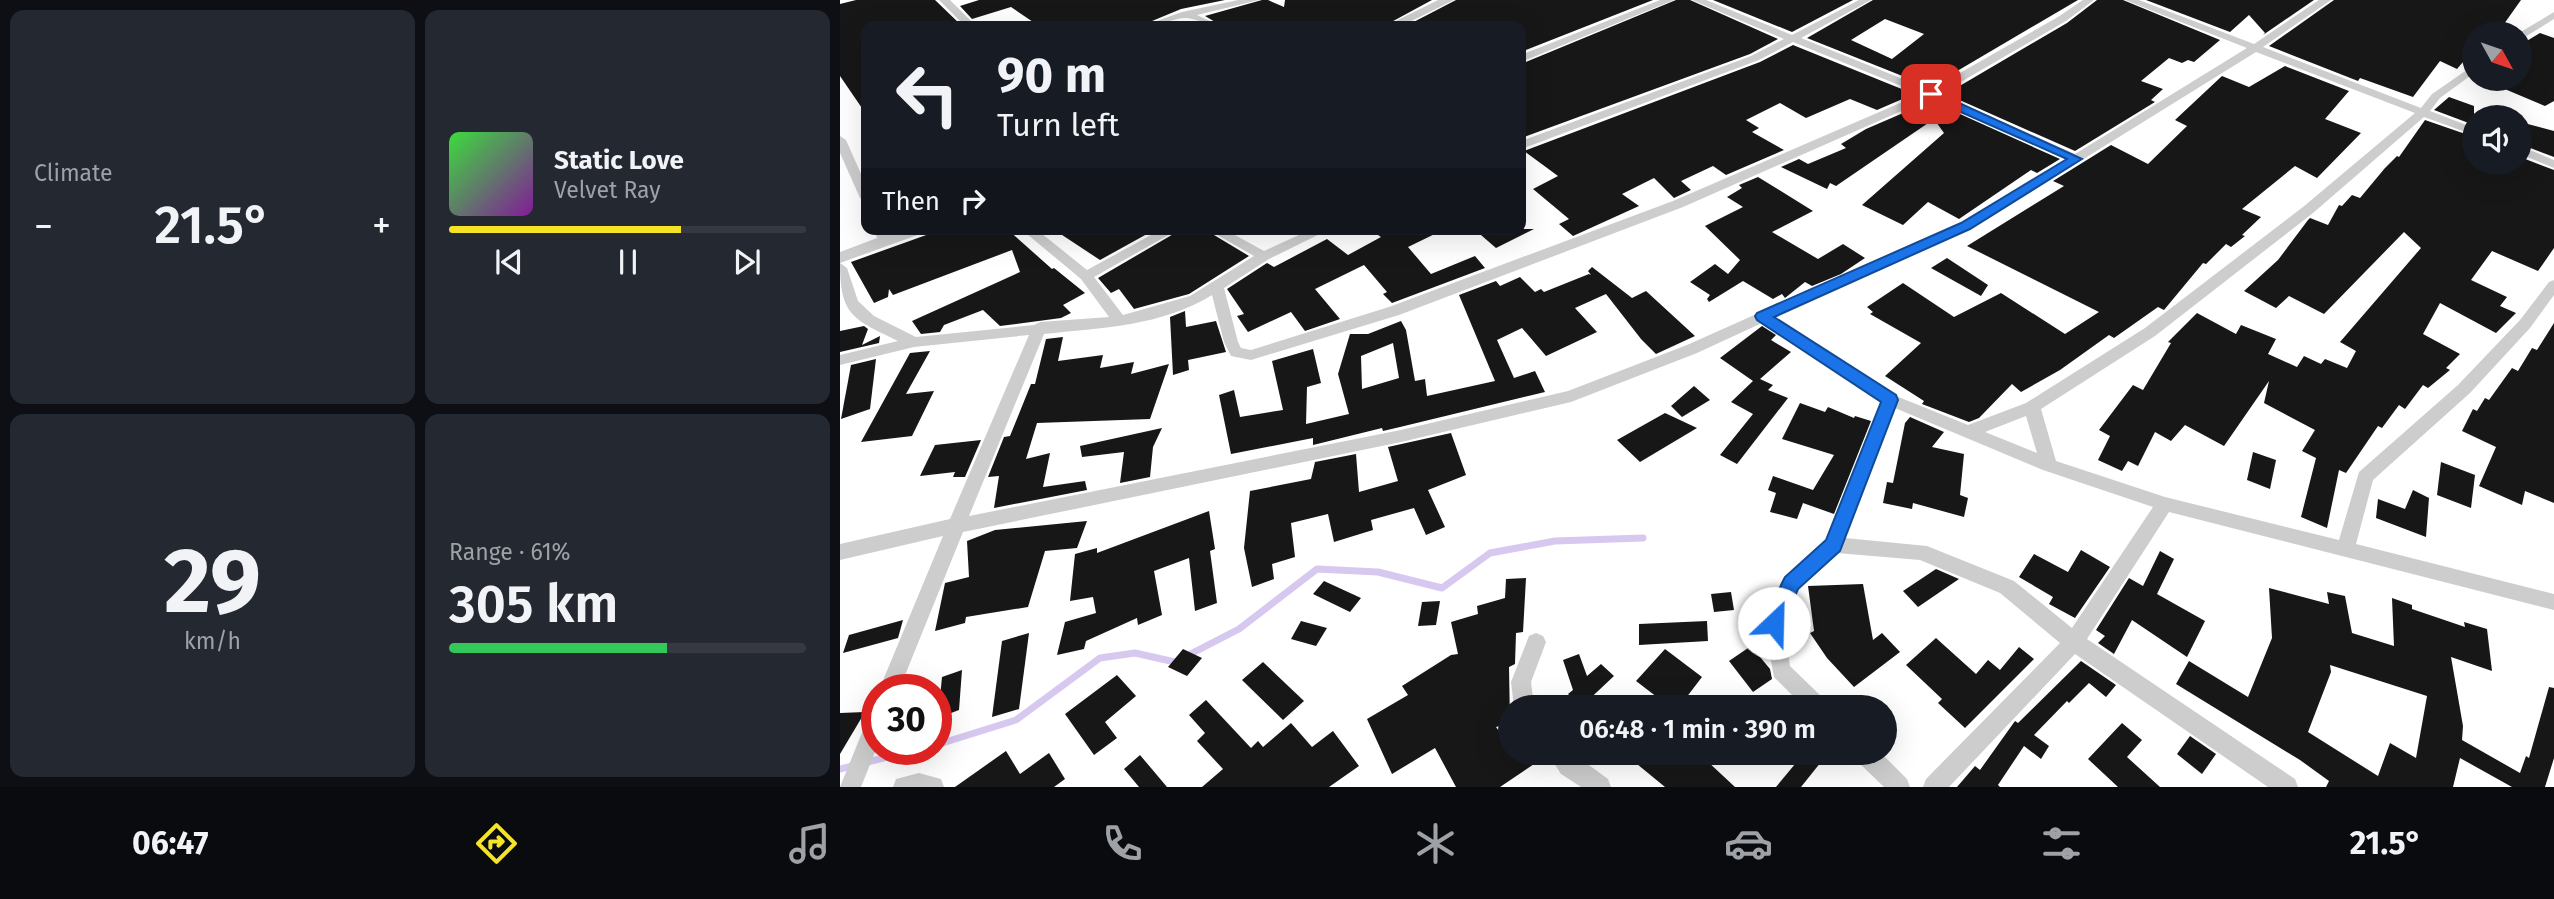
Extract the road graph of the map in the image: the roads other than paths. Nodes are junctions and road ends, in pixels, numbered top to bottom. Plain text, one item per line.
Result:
1 (944, 0) edge
2 (1254, 0) edge
3 (1448, 0) edge
4 (1669, 0) edge
5 (1697, 0) edge
6 (1866, 0) edge
7 (2089, 0) edge
8 (2130, 0) edge
9 (2326, 0) edge
10 (1186, 14) junction
11 (2554, 15) edge
12 (966, 21) edge
13 (1164, 21) edge
14 (1203, 21) edge
15 (1403, 21) edge
16 (2532, 29) edge
17 (1791, 40) junction
18 (2255, 48) junction
19 (1526, 58) edge
20 (2462, 77) edge
21 (1931, 94) junction
22 (2424, 111) junction
23 (2462, 127) edge
24 (840, 140) edge
25 (1526, 143) edge
26 (2532, 155) edge
27 (2076, 159) junction
28 (2554, 164) edge
29 (861, 187) edge
30 (883, 235) edge
31 (1035, 235) edge
32 (1163, 235) edge
33 (1224, 235) edge
34 (1311, 235) edge
35 (1264, 256) junction
36 (840, 258) edge
37 (840, 268) edge
38 (1086, 276) junction
39 (1216, 285) junction
40 (2554, 285) edge
41 (1762, 316) junction
42 (1120, 321) junction
43 (1040, 327) junction
44 (914, 342) junction
45 (840, 360) edge
46 (1890, 400) junction
47 (2032, 407) junction
48 (1967, 432) junction
49 (2049, 465) junction
50 (2165, 504) junction
51 (954, 526) junction
52 (1833, 545) junction
53 (2345, 550) junction
54 (840, 552) edge
55 (2554, 602) edge
56 (1536, 642) dead end
57 (2074, 642) junction
58 (895, 674) edge
59 (1523, 695) edge
60 (1806, 695) edge
61 (861, 760) edge
62 (1568, 765) edge
63 (1877, 765) edge
64 (850, 787) edge
65 (904, 787) edge
66 (933, 787) edge
67 (1600, 787) edge
68 (1899, 787) edge
69 (1934, 787) edge
70 (2287, 787) edge

1 - 12 street
2 - 10 street
3 - 15 street
4 - 19 street
5 - 17 street
6 - 17 street
7 - 21 street
8 - 18 street
9 - 18 street
10 - 13 street
10 - 14 street
11 - 16 street
17 - 21 street
17 - 25 street
18 - 22 street
18 - 27 street
20 - 22 street
21 - 27 street
21 - 39 street
22 - 23 street
22 - 47 street
24 - 29 street
26 - 28 street
27 - 41 street
30 - 36 street
31 - 38 street
32 - 38 street
33 - 35 street
34 - 35 street
35 - 39 street
37 - 44 street
38 - 42 street
39 - 42 street
40 - 53 street
41 - 46 street
41 - 51 street
42 - 43 street
43 - 44 street
43 - 51 street
44 - 45 street
46 - 48 street
46 - 52 street
47 - 48 street
47 - 49 street
48 - 49 street
49 - 50 street
50 - 53 street
50 - 57 street
51 - 54 street
51 - 58 street
52 - 57 street
52 - 60 street
53 - 55 street
56 - 59 street
57 - 69 street
57 - 70 street
61 - 64 street
62 - 67 street
63 - 68 street
65 - 66 street

